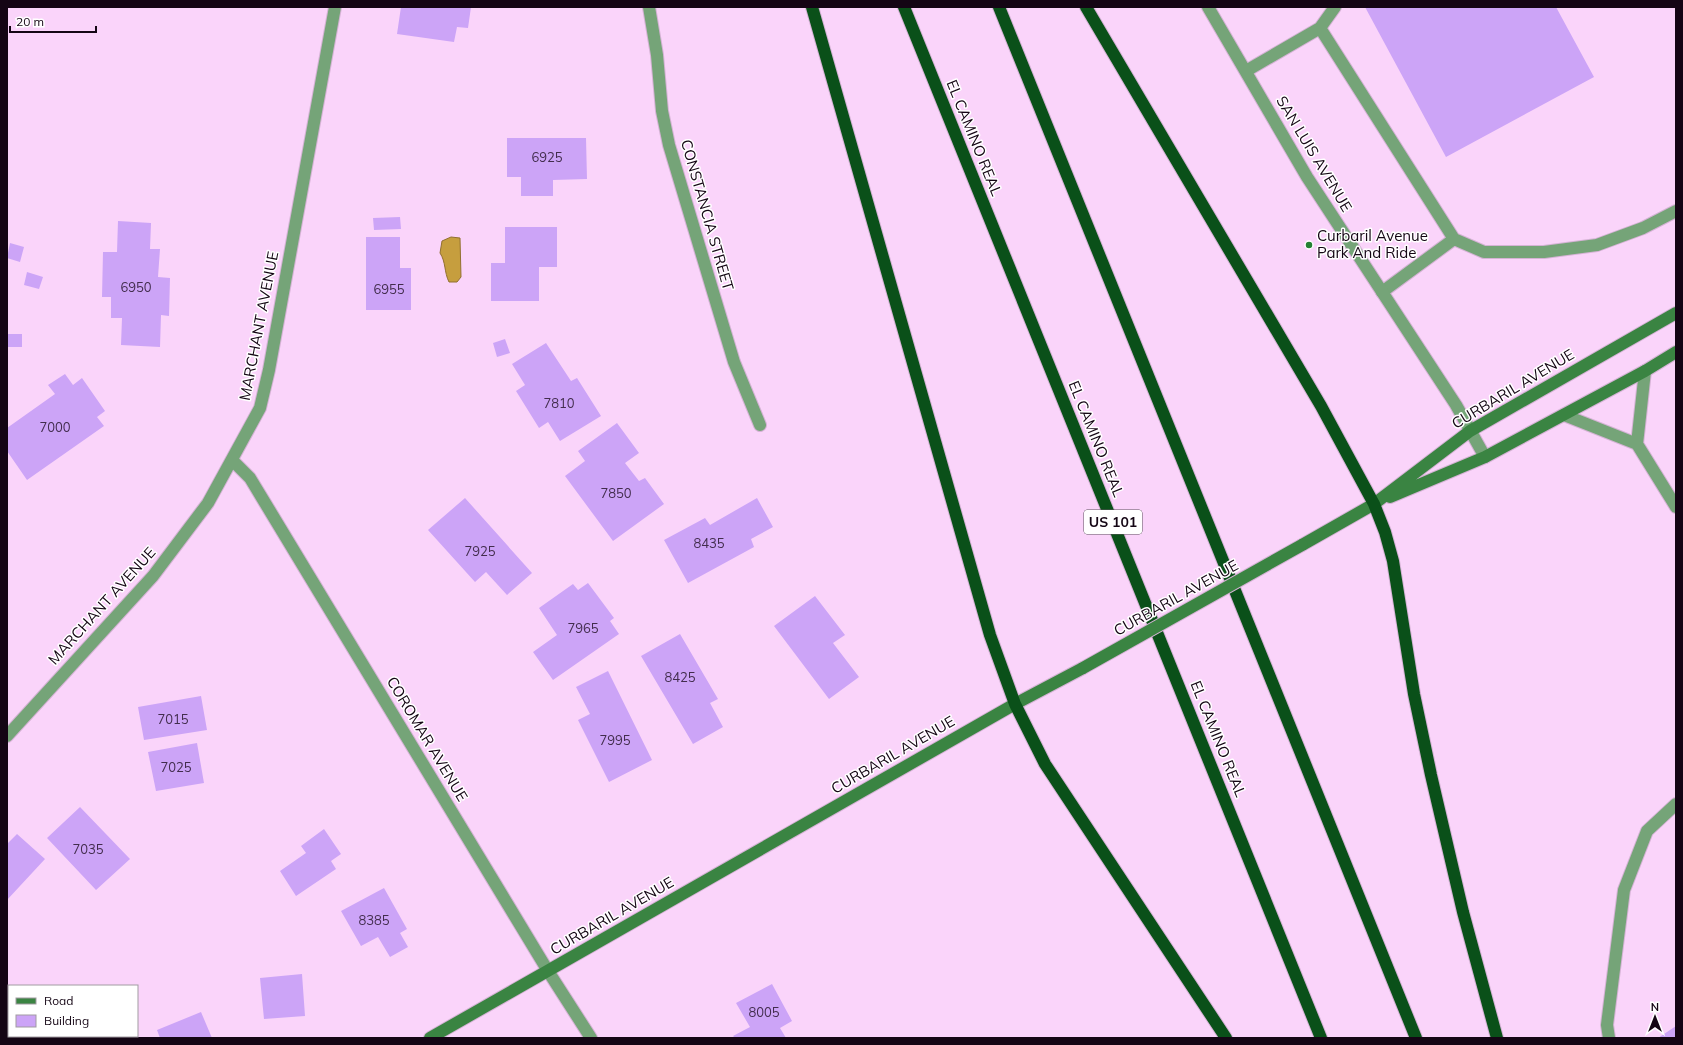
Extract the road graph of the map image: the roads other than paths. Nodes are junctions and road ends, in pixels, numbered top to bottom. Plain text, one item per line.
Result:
1 (335, 7) edge
2 (649, 7) edge
3 (812, 7) edge
4 (904, 7) edge
5 (999, 7) edge
6 (1086, 7) edge
7 (1208, 7) edge
8 (1335, 7) edge
9 (1320, 28) junction
10 (1246, 71) junction
11 (1676, 211) edge
12 (1454, 239) junction
13 (1382, 292) junction
14 (1676, 313) edge
15 (1676, 352) edge
16 (1645, 371) junction
17 (1564, 415) junction
18 (760, 425) dead end
19 (1470, 431) junction
20 (1637, 444) junction
21 (1485, 457) junction
22 (232, 460) junction
23 (1374, 504) junction
24 (1676, 507) edge
25 (1015, 704) junction
26 (7, 736) edge
27 (1676, 804) edge
28 (548, 971) junction
29 (430, 1038) edge
30 (591, 1038) edge
31 (1226, 1038) edge
32 (1321, 1038) edge
33 (1416, 1038) edge
34 (1497, 1038) edge
35 (1609, 1038) edge

1 - 22 street, MARCHANT AVENUE
2 - 18 street, CONSTANCIA STREET
3 - 25 highway
4 - 32 highway, EL CAMINO REAL / US 101
5 - 33 highway
6 - 23 highway
7 - 10 street, SAN LUIS AVENUE
8 - 9 street
9 - 10 street
9 - 12 street
10 - 13 street, SAN LUIS AVENUE
11 - 12 street
12 - 13 street
13 - 19 street, SAN LUIS AVENUE
14 - 19 main road, CURBARIL AVENUE
15 - 16 main road, CURBARIL AVENUE
16 - 17 main road, CURBARIL AVENUE
16 - 20 street
17 - 20 street
17 - 21 main road, CURBARIL AVENUE
19 - 21 street, SAN LUIS AVENUE
19 - 23 main road, CURBARIL AVENUE
20 - 24 street
21 - 23 main road, CURBARIL AVENUE
22 - 26 street, MARCHANT AVENUE
22 - 28 street, COROMAR AVENUE
23 - 25 main road, CURBARIL AVENUE, bridge
23 - 34 highway
25 - 28 main road, CURBARIL AVENUE
25 - 31 highway
27 - 35 street
28 - 29 main road, CURBARIL AVENUE
28 - 30 street, COROMAR AVENUE

